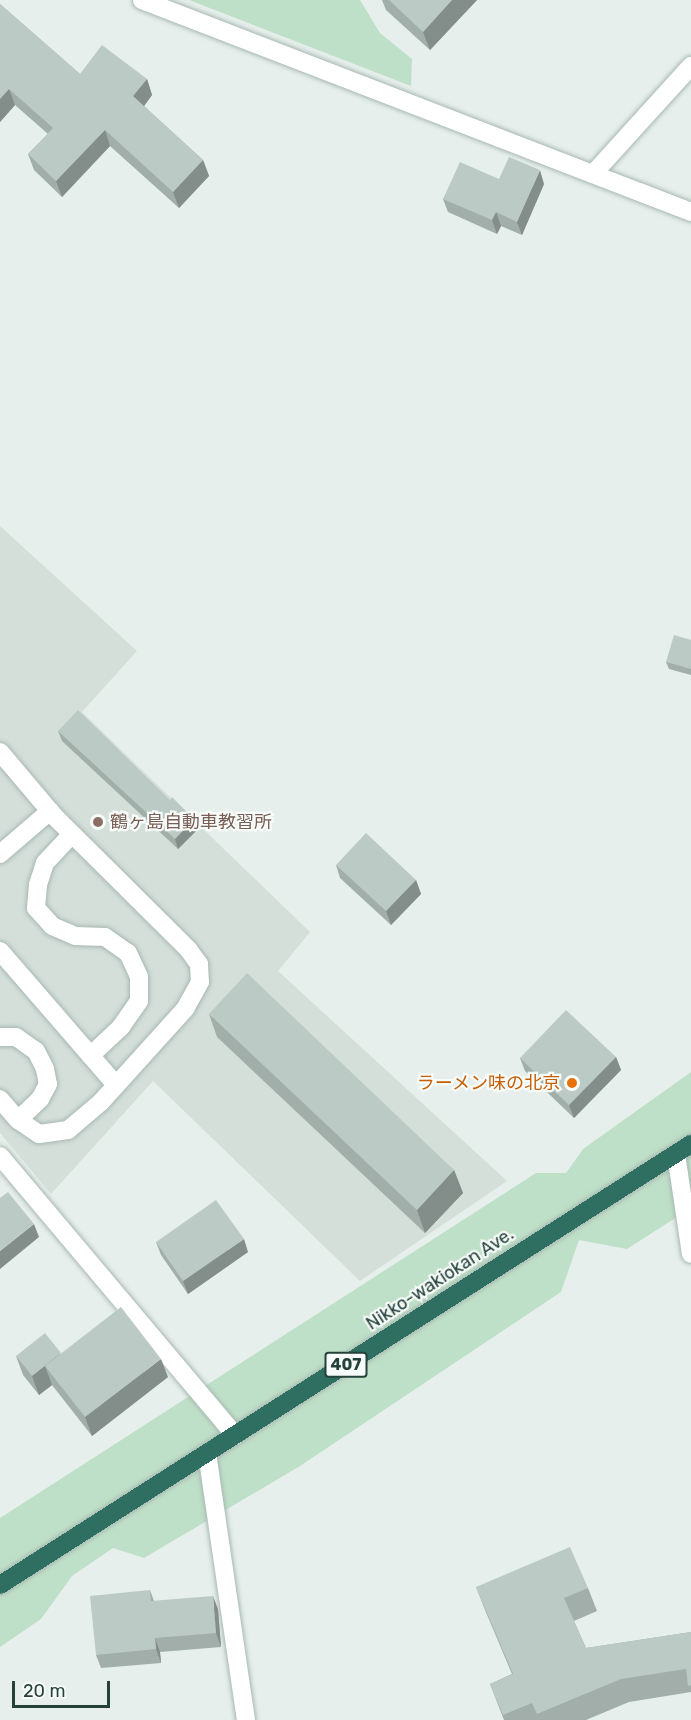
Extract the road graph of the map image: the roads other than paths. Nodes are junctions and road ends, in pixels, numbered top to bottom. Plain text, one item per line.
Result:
1 (142, 0) edge
2 (691, 66) edge
3 (593, 174) junction
4 (691, 212) edge
5 (0, 752) edge
6 (50, 811) junction
7 (72, 834) junction
8 (0, 854) edge
9 (2, 957) edge
10 (0, 1037) edge
11 (90, 1056) junction
12 (116, 1085) junction
13 (0, 1099) edge
14 (18, 1120) junction
15 (684, 1149) edge
16 (0, 1156) edge
17 (691, 1254) edge
18 (235, 1435) junction
19 (207, 1453) junction
20 (0, 1585) edge
21 (246, 1720) edge

1 - 3 street
2 - 3 street
3 - 4 street
5 - 6 street
6 - 7 street
6 - 8 street
7 - 11 street
7 - 12 street
9 - 11 street
10 - 14 street
11 - 12 street
12 - 14 street
13 - 14 street
15 - 17 street
15 - 18 highway, Nikko-wakiokan Ave. / 407
16 - 18 street
18 - 19 highway, Nikko-wakiokan Ave. / 407
19 - 20 highway, Nikko-wakiokan Ave. / 407
19 - 21 street

